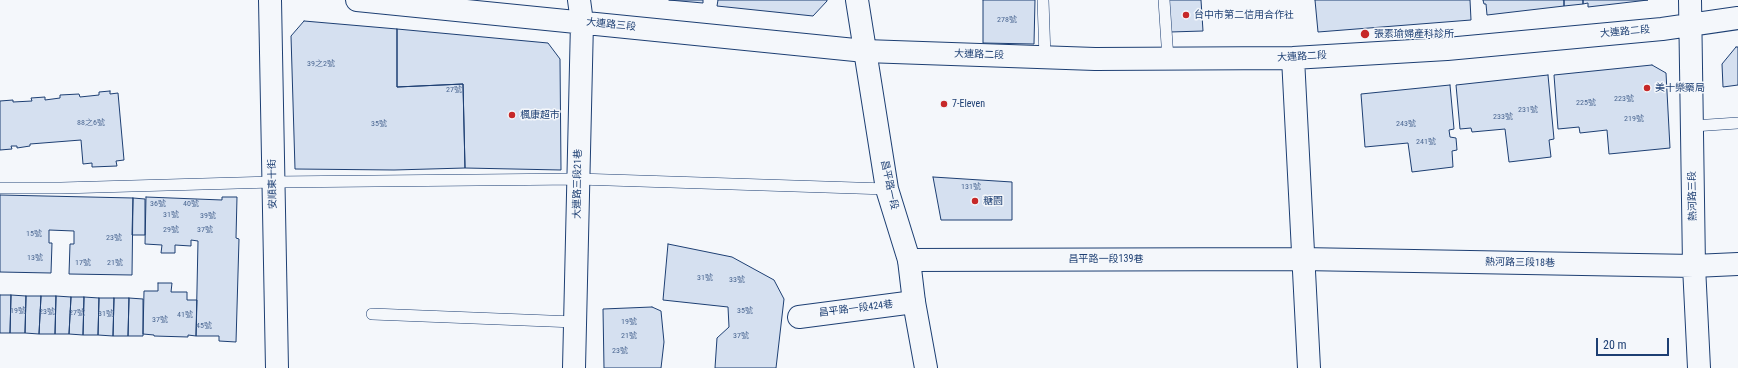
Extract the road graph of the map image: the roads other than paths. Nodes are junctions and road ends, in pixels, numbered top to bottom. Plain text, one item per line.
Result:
1 (270, 0) edge
2 (357, 0) edge
3 (579, 0) edge
4 (857, 0) edge
5 (1043, 0) edge
6 (1164, 0) edge
7 (1690, 0) edge
8 (1738, 18) edge
9 (582, 22) junction
10 (1692, 25) junction
11 (865, 50) junction
12 (1045, 57) junction
13 (1293, 58) junction
14 (1168, 59) junction
15 (1738, 123) edge
16 (1692, 126) junction
17 (578, 179) junction
18 (273, 182) junction
19 (0, 188) edge
20 (888, 190) junction
21 (1302, 259) junction
22 (909, 260) junction
23 (1738, 264) edge
24 (1694, 266) junction
25 (914, 302) junction
26 (372, 314) dead end
27 (799, 317) dead end
28 (575, 322) junction
29 (277, 368) edge
30 (574, 368) edge
31 (926, 368) edge
32 (1309, 368) edge
33 (1699, 368) edge

1 - 18 street, 安順東十街
2 - 9 street, 大連路三段
3 - 9 street, 大連路三段21巷
4 - 11 street, 昌平路一段
5 - 12 lane
6 - 14 lane
7 - 10 street, 熱河路三段
8 - 10 street, 大連路二段
9 - 11 street, 大連路三段
9 - 17 street, 大連路三段21巷
10 - 13 street, 大連路二段
10 - 16 street, 熱河路三段
11 - 12 street, 大連路二段
11 - 20 street, 昌平路一段
12 - 14 street, 大連路二段
13 - 14 street, 大連路二段
13 - 21 street
15 - 16 lane
16 - 24 street, 熱河路三段
17 - 18 lane
17 - 20 lane
17 - 28 street, 大連路三段21巷
18 - 19 lane
18 - 29 street, 安順東十街
20 - 22 street, 昌平路一段
21 - 22 street, 昌平路一段139巷
21 - 24 street, 熱河路三段18巷
21 - 32 street
22 - 25 street, 昌平路一段
23 - 24 street, 熱河路三段18巷
24 - 33 street, 熱河路三段
25 - 27 street, 昌平路一段424巷
25 - 31 street, 昌平路一段
26 - 28 lane
28 - 30 street, 大連路三段21巷

